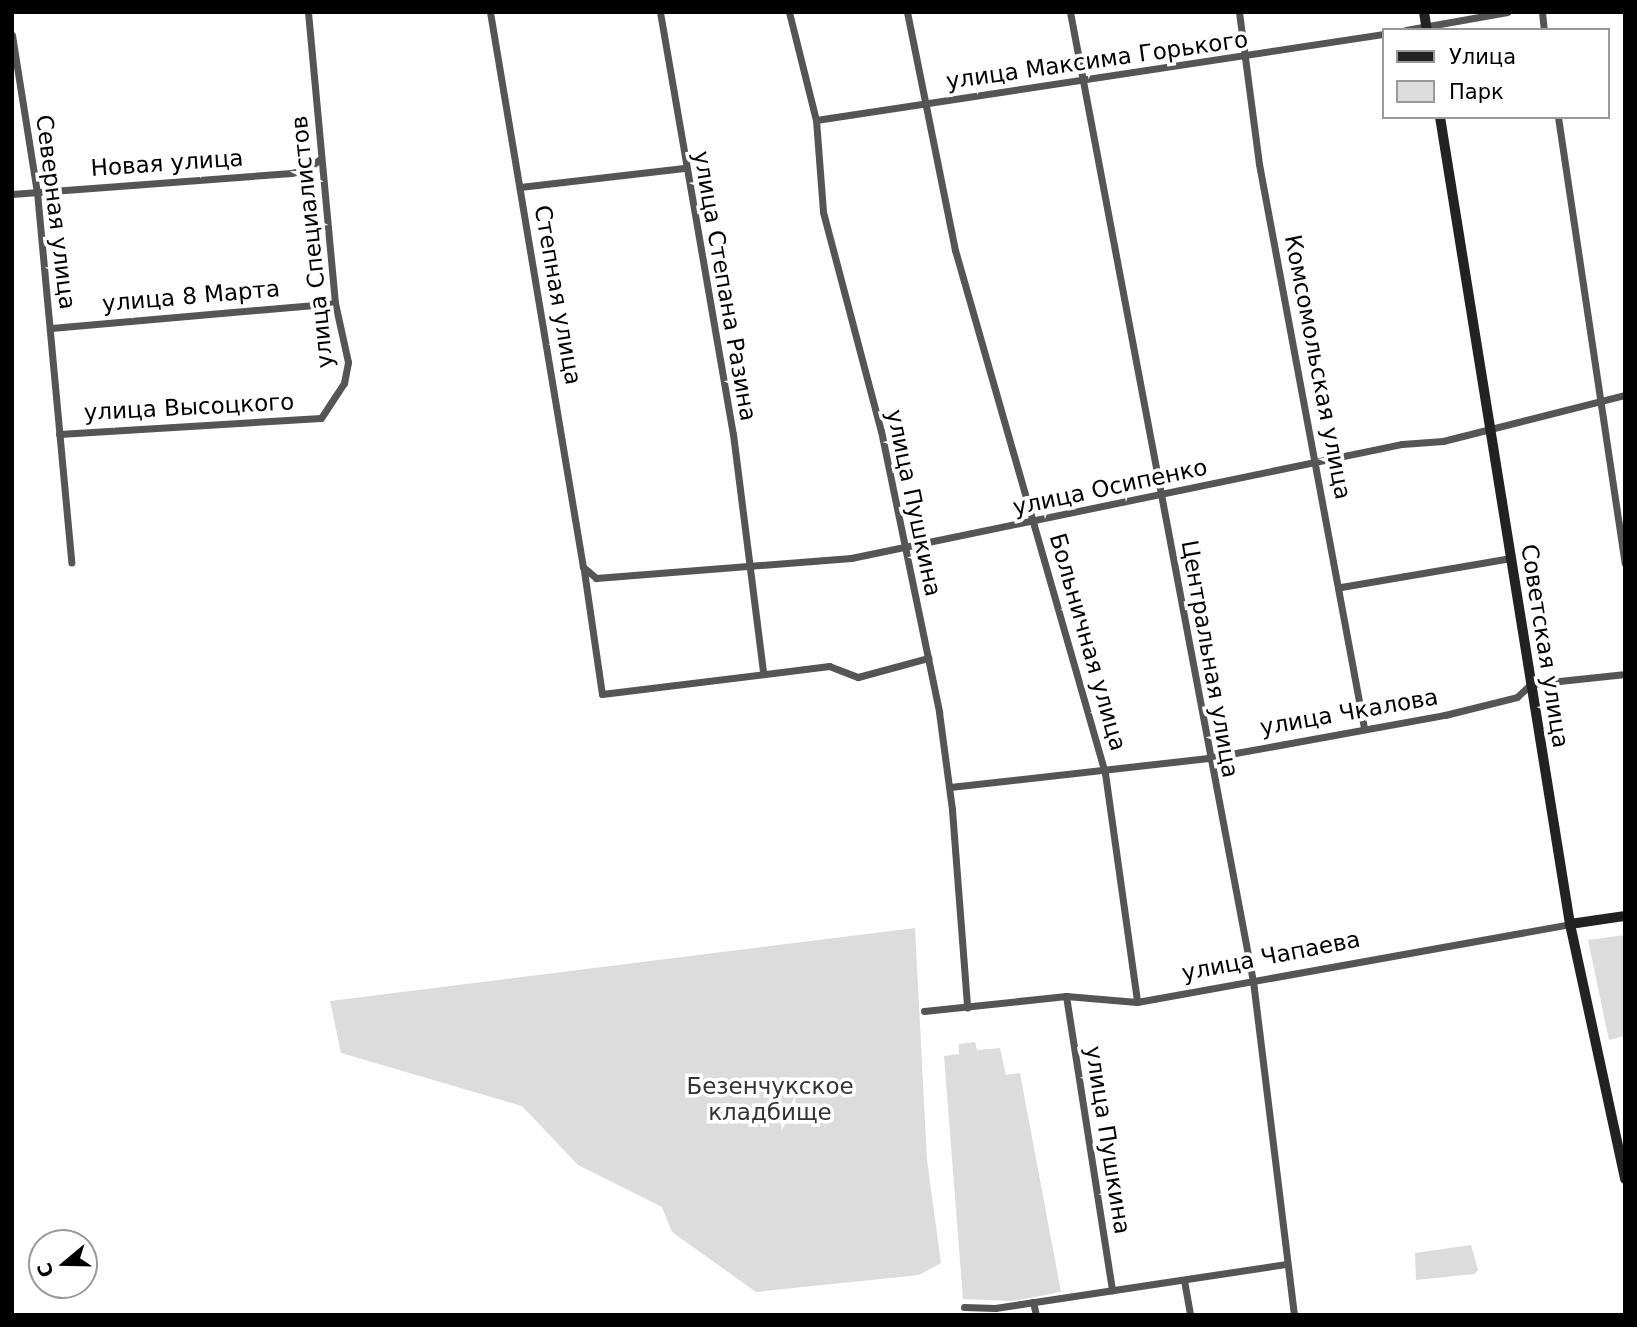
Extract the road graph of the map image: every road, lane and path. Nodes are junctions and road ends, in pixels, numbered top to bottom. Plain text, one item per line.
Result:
1 (307, 12) edge
2 (490, 12) edge
3 (660, 12) edge
4 (789, 12) edge
5 (907, 12) edge
6 (1070, 12) edge
7 (1239, 12) edge
8 (1424, 12) edge
9 (1507, 12) edge
10 (1427, 28) edge
11 (1382, 34) edge
12 (12, 35) edge
13 (1247, 58) junction
14 (1086, 78) junction
15 (925, 105) junction
16 (1440, 119) edge
17 (1558, 119) edge
18 (816, 120) junction
19 (320, 159) junction
20 (684, 168) junction
21 (520, 187) junction
22 (37, 192) junction
23 (12, 194) edge
24 (335, 303) junction
25 (51, 328) junction
26 (1625, 395) edge
27 (1603, 399) junction
28 (321, 418) joint
29 (1488, 431) junction
30 (59, 434) junction
31 (1318, 461) junction
32 (1161, 496) junction
33 (1034, 524) junction
34 (903, 549) junction
35 (1510, 558) junction
36 (71, 562) dead end
37 (1625, 563) edge
38 (583, 566) junction
39 (753, 566) junction
40 (1341, 587) junction
41 (928, 658) junction
42 (763, 671) junction
43 (1625, 674) edge
44 (1531, 684) junction
45 (1364, 728) junction
46 (1208, 758) junction
47 (1105, 773) junction
48 (950, 788) junction
49 (1625, 916) edge
50 (1570, 924) junction
51 (1252, 981) junction
52 (1066, 996) junction
53 (1137, 1002) junction
54 (967, 1007) junction
55 (924, 1011) dead end
56 (1625, 1179) edge
57 (1287, 1264) junction
58 (1184, 1280) junction
59 (1112, 1290) junction
60 (1033, 1302) junction
61 (964, 1307) dead end
62 (1036, 1315) edge
63 (1190, 1315) edge
64 (1294, 1315) edge

1 - 19 street, улица Специалистов
2 - 21 street, Степная улица
3 - 20 street, улица Степана Разина
4 - 18 street, улица Пушкина
5 - 15 street, Больничная улица
6 - 14 street, Центральная улица
7 - 13 street, Комсомольская улица
8 - 10 street
9 - 10 street
11 - 13 street, улица Максима Горького
12 - 22 street, Северная улица
13 - 14 street, улица Максима Горького
13 - 31 street, Комсомольская улица
14 - 15 street, улица Максима Горького
14 - 32 street, Центральная улица
15 - 18 street, улица Максима Горького
15 - 33 street, Больничная улица
16 - 29 street, Советская улица
17 - 27 street
18 - 34 street, улица Пушкина
19 - 22 street, Новая улица
19 - 24 street, улица Специалистов
20 - 21 street
20 - 39 street, улица Степана Разина
21 - 38 street, Степная улица
22 - 23 street, Новая улица
22 - 25 street, Северная улица
24 - 25 street, улица 8 Марта
24 - 28 street, улица Специалистов
25 - 30 street, Северная улица
26 - 27 street, улица Осипенко
27 - 29 street, улица Осипенко
27 - 37 street
28 - 30 street, улица Высоцкого
29 - 31 street, улица Осипенко
29 - 35 street, Советская улица
30 - 36 street, Северная улица
31 - 32 street, улица Осипенко
31 - 40 street, Комсомольская улица
32 - 33 street, улица Осипенко
32 - 46 street, Центральная улица
33 - 34 street, улица Осипенко
33 - 47 street, Больничная улица
34 - 39 street, улица Осипенко
34 - 41 street, улица Пушкина
35 - 40 street
35 - 44 street, Советская улица
38 - 39 street, улица Осипенко
38 - 42 street, Степная улица
39 - 42 street, улица Степана Разина
40 - 45 street, Комсомольская улица
41 - 42 street
41 - 48 street, улица Пушкина
43 - 44 street, улица Чкалова
44 - 45 street, улица Чкалова
44 - 50 street, Советская улица
45 - 46 street, улица Чкалова
46 - 47 street, улица Чкалова
46 - 51 street, Центральная улица
47 - 48 street, улица Чкалова
47 - 53 street, Больничная улица
48 - 54 street, улица Пушкина
49 - 50 street, улица Чапаева
50 - 51 street, улица Чапаева
50 - 56 street, Советская улица
51 - 53 street, улица Чапаева
51 - 57 street, Центральная улица
52 - 53 street, улица Чапаева
52 - 54 street, улица Чапаева
52 - 59 street, улица Пушкина
54 - 55 street, улица Чапаева
57 - 58 street
57 - 64 street, Центральная улица
58 - 59 street
58 - 63 street
59 - 60 street
60 - 61 street
60 - 62 street

